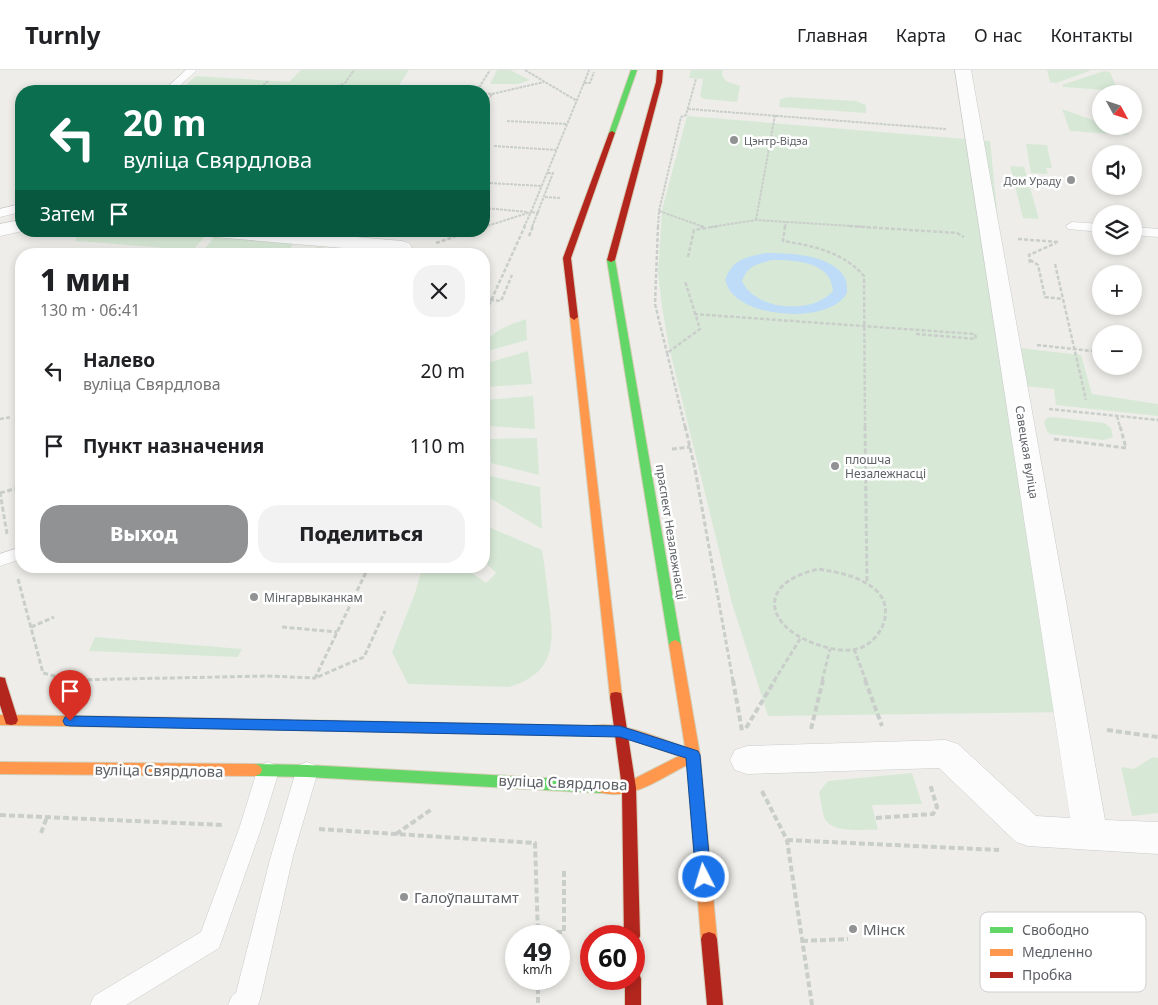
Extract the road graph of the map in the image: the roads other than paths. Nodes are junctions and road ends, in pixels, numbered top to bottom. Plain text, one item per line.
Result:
1 (192, 70) edge
2 (666, 70) edge
3 (963, 70) edge
4 (632, 74) edge
5 (660, 76) edge
6 (175, 85) edge
7 (15, 209) edge
8 (0, 213) edge
9 (1072, 226) dead end
10 (15, 227) edge
11 (1092, 227) edge
12 (0, 230) edge
13 (1142, 232) edge
14 (1158, 233) edge
15 (284, 237) edge
16 (402, 247) dead end
17 (0, 682) edge
18 (6, 720) edge
19 (620, 731) junction
20 (693, 755) junction
21 (747, 760) road end
22 (0, 768) edge
23 (307, 770) junction
24 (268, 771) junction
25 (629, 788) junction
26 (1090, 834) junction
27 (1158, 838) edge
28 (632, 925) edge
29 (633, 990) edge
30 (103, 1005) edge
31 (241, 1005) edge
32 (633, 1005) edge
33 (715, 1005) edge

1 - 6 lane
2 - 5 main road, праспект Незалежнасці
3 - 26 street, Савецкая вуліца
4 - 19 main road
5 - 20 main road, праспект Незалежнасці
7 - 8 lane
9 - 11 lane
10 - 12 street
13 - 14 lane
15 - 16 street
17 - 18 main road
18 - 19 main road
19 - 20 main road
19 - 25 main road
20 - 25 main road, вуліца Свярдлова
20 - 33 main road, праспект Незалежнасці
21 - 26 street
22 - 24 main road, вуліца Свярдлова
23 - 24 main road, вуліца Свярдлова
23 - 25 main road, вуліца Свярдлова
23 - 31 lane
24 - 30 lane
25 - 28 main road
26 - 27 street
29 - 32 main road

